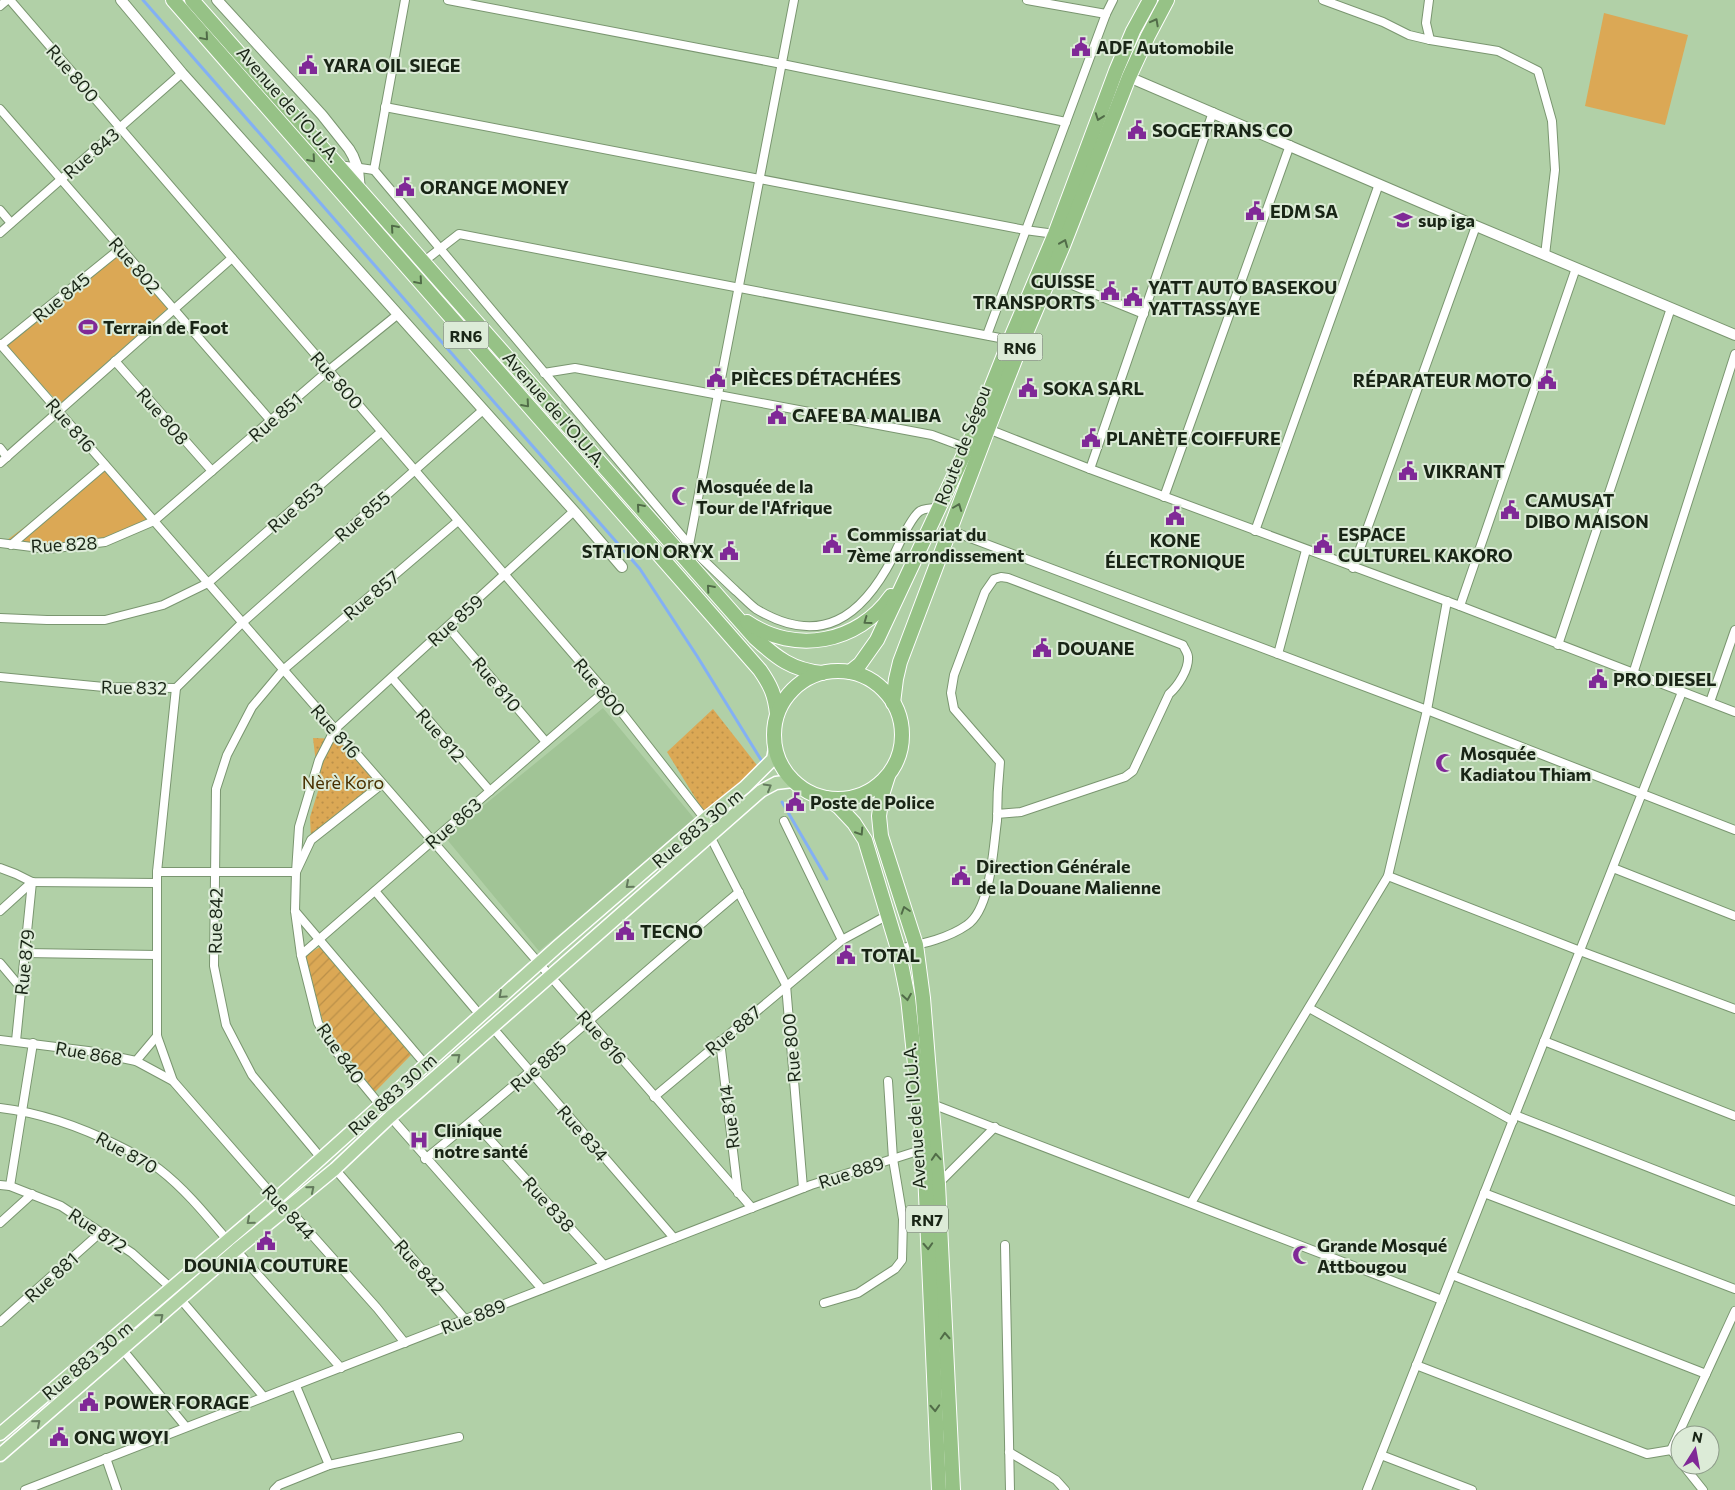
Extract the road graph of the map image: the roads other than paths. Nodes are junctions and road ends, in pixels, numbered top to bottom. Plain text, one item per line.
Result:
1 (9, 0) edge
2 (121, 0) edge
3 (173, 0) edge
4 (192, 0) edge
5 (217, 0) edge
6 (405, 0) edge
7 (448, 0) edge
8 (794, 0) edge
9 (1027, 0) edge
10 (1113, 0) edge
11 (1150, 0) edge
12 (1167, 0) edge
13 (1323, 0) edge
14 (1429, 0) edge
15 (0, 6) edge
16 (1106, 14) junction
17 (1430, 40) junction
18 (782, 64) junction
19 (1116, 71) junction
20 (182, 73) junction
21 (1129, 77) junction
22 (385, 107) junction
23 (0, 109) edge
24 (1213, 112) junction
25 (1066, 122) junction
26 (120, 128) junction
27 (1290, 145) junction
28 (339, 165) junction
29 (358, 169) junction
30 (374, 170) junction
31 (61, 179) junction
32 (760, 179) junction
33 (1379, 184) junction
34 (360, 190) junction
35 (0, 210) edge
36 (11, 223) junction
37 (1476, 226) junction
38 (1026, 230) junction
39 (0, 233) edge
40 (1055, 234) junction
41 (121, 248) junction
42 (440, 249) junction
43 (1545, 255) junction
44 (232, 258) junction
45 (423, 262) junction
46 (1576, 268) junction
47 (1050, 276) junction
48 (739, 288) junction
49 (1671, 308) junction
50 (174, 310) junction
51 (1144, 314) junction
52 (396, 315) junction
53 (1735, 335) edge
54 (987, 336) junction
55 (1010, 340) junction
56 (1, 344) edge
57 (1735, 354) edge
58 (115, 361) junction
59 (329, 370) junction
60 (544, 373) junction
61 (719, 395) junction
62 (483, 410) junction
63 (59, 411) junction
64 (270, 421) junction
65 (988, 428) junction
66 (382, 432) junction
67 (0, 448) edge
68 (968, 448) junction
69 (7, 457) junction
70 (0, 463) edge
71 (105, 465) junction
72 (1090, 469) junction
73 (415, 470) junction
74 (212, 471) junction
75 (1164, 497) junction
76 (939, 508) junction
77 (574, 511) junction
78 (154, 521) junction
79 (458, 521) junction
80 (949, 530) junction
81 (1255, 531) junction
82 (0, 544) edge
83 (672, 544) junction
84 (689, 545) junction
85 (11, 546) junction
86 (1306, 550) junction
87 (697, 554) junction
88 (622, 567) dead end
89 (1352, 568) junction
90 (909, 571) junction
91 (505, 575) junction
92 (208, 583) junction
93 (1447, 601) junction
94 (1460, 606) junction
95 (727, 608) junction
96 (0, 618) edge
97 (242, 623) junction
98 (448, 627) junction
99 (1735, 630) edge
100 (1558, 645) junction
101 (1278, 654) junction
102 (283, 670) junction
103 (850, 672) junction
104 (822, 673) junction
105 (1633, 674) junction
106 (0, 678) edge
107 (392, 678) junction
108 (176, 688) junction
109 (605, 691) junction
110 (1682, 692) junction
111 (1710, 702) junction
112 (893, 703) junction
113 (1427, 710) junction
114 (1735, 712) edge
115 (777, 714) junction
116 (335, 729) junction
117 (546, 742) junction
118 (775, 748) junction
119 (888, 776) junction
120 (793, 781) junction
121 (382, 784) junction
122 (490, 791) junction
123 (1642, 794) junction
124 (826, 798) junction
125 (997, 814) junction
126 (705, 819) junction
127 (784, 821) dead end
128 (1735, 830) edge
129 (710, 836) junction
130 (432, 841) junction
131 (0, 868) edge
132 (1612, 868) junction
133 (216, 871) junction
134 (157, 872) junction
135 (296, 872) junction
136 (1388, 876) junction
137 (32, 882) junction
138 (157, 882) junction
139 (375, 891) junction
140 (739, 892) junction
141 (0, 911) edge
142 (295, 911) junction
143 (888, 916) junction
144 (1735, 916) edge
145 (320, 940) junction
146 (842, 940) junction
147 (916, 945) junction
148 (557, 947) junction
149 (898, 949) junction
150 (1580, 951) junction
151 (25, 953) junction
152 (157, 955) junction
153 (302, 956) junction
154 (568, 959) junction
155 (0, 963) edge
156 (538, 963) junction
157 (549, 976) junction
158 (786, 985) junction
159 (22, 988) junction
160 (1308, 1008) junction
161 (1735, 1008) edge
162 (480, 1015) junction
163 (589, 1021) junction
164 (492, 1027) junction
165 (157, 1036) junction
166 (0, 1040) edge
167 (16, 1041) junction
168 (720, 1041) junction
169 (1544, 1041) junction
170 (33, 1043) junction
171 (136, 1061) junction
172 (425, 1064) junction
173 (531, 1072) junction
174 (173, 1081) junction
175 (888, 1081) dead end
176 (654, 1097) junction
177 (932, 1104) junction
178 (380, 1105) junction
179 (0, 1108) edge
180 (22, 1111) junction
181 (1735, 1116) edge
182 (390, 1117) junction
183 (1514, 1118) junction
184 (473, 1120) junction
185 (995, 1128) junction
186 (924, 1149) junction
187 (321, 1158) junction
188 (426, 1159) junction
189 (893, 1159) junction
190 (335, 1169) junction
191 (938, 1184) junction
192 (0, 1185) edge
193 (10, 1186) junction
194 (803, 1188) junction
195 (738, 1193) junction
196 (1484, 1193) junction
197 (32, 1194) junction
198 (276, 1198) junction
199 (1735, 1201) edge
200 (1192, 1203) junction
201 (288, 1208) junction
202 (752, 1208) junction
203 (0, 1223) edge
204 (101, 1232) junction
205 (674, 1238) junction
206 (232, 1245) junction
207 (1005, 1245) dead end
208 (604, 1266) junction
209 (1452, 1275) junction
210 (171, 1288) junction
211 (1735, 1289) edge
212 (542, 1290) junction
213 (180, 1299) junction
214 (1442, 1300) junction
215 (824, 1303) dead end
216 (1735, 1311) edge
217 (466, 1319) junction
218 (0, 1322) edge
219 (405, 1342) junction
220 (122, 1349) junction
221 (1416, 1365) junction
222 (341, 1368) junction
223 (1706, 1374) junction
224 (296, 1386) junction
225 (264, 1397) junction
226 (1683, 1425) edge
227 (186, 1427) junction
228 (0, 1434) edge
229 (459, 1437) dead end
230 (1670, 1450) edge
231 (1009, 1452) junction
232 (0, 1455) edge
233 (1381, 1455) junction
234 (106, 1458) junction
235 (330, 1465) junction
236 (1691, 1475) edge
237 (24, 1490) edge
238 (117, 1490) edge
239 (274, 1490) edge
240 (939, 1490) edge
241 (953, 1490) edge
242 (1010, 1490) edge
243 (1065, 1490) edge
244 (1367, 1490) edge
245 (1472, 1490) edge
246 (1703, 1490) edge

1 - 15 street
1 - 26 street, Rue 800
2 - 20 street
3 -> 115 highway, Avenue de l'O.U.A. / RN6
4 - 28 highway, Avenue de l'O.U.A. / RN6
5 - 29 street, Avenue de l'O.U.A.
6 - 22 street
7 - 18 street
8 - 18 street
9 - 16 street
10 - 16 street
11 - 19 highway, Route de Ségou / RN6
21 -> 12 highway, Route de Ségou / RN6
13 - 17 street
14 - 17 street
16 - 25 street
17 - 43 street
18 - 25 street
18 - 32 street
19 - 21 street
19 -> 40 highway, Route de Ségou / RN6
20 - 26 street, Rue 843
20 - 52 street
21 - 24 street
47 -> 21 highway, Route de Ségou / RN6
22 - 30 street
22 - 32 street
23 - 31 street, Rue 802
24 - 27 street
24 - 51 street
25 - 38 street
26 - 31 street, Rue 843
26 - 44 street, Rue 800
27 - 33 street
27 - 75 street
28 - 29 street
28 - 34 highway, Avenue de l'O.U.A. / RN6
29 - 30 street
29 - 34 street, Avenue de l'O.U.A.
30 - 42 street, Avenue de l'O.U.A.
31 - 36 street, Rue 843
31 - 41 street, Rue 802
32 - 38 street
32 - 48 street
33 - 37 street
33 - 81 street
45 -> 34 highway, Avenue de l'O.U.A. / RN6
35 - 36 street
36 - 39 street, Rue 843
37 - 43 street
37 - 89 street
38 - 40 street
38 - 54 street
40 - 55 highway, Route de Ségou / RN6
41 - 50 street, Rue 802
41 - 56 street, Rue 845
42 - 45 street
42 - 48 street
42 - 60 street, Avenue de l'O.U.A.
43 - 46 street
44 - 50 street
44 - 59 street, Rue 800
83 -> 45 highway, Avenue de l'O.U.A. / RN6
46 - 49 street
46 - 94 street
47 - 51 street
47 - 65 highway, Route de Ségou / RN6
48 - 54 street
48 - 61 street
49 - 53 street
49 - 100 street
50 - 58 street
50 - 64 street, Rue 802
51 - 72 street
52 - 59 street, Rue 851
52 - 62 street
54 - 55 street
55 - 68 highway, Route de Ségou / RN6
56 - 63 street, Rue 816
57 - 105 street
58 - 63 street
58 - 74 street, Rue 808
59 - 64 street, Rue 851
59 - 66 street, Rue 800
60 - 61 street
60 - 84 street, Avenue de l'O.U.A.
61 - 68 street
61 - 84 street
62 - 73 street, Rue 855
62 - 77 street
63 - 69 street
63 - 71 street, Rue 816
64 - 74 street, Rue 851
65 - 72 street
80 -> 65 highway, Route de Ségou / RN6
66 - 73 street, Rue 800
66 - 92 street, Rue 853
67 - 69 street
68 - 76 highway, Route de Ségou / RN6
69 - 70 street
71 - 78 street, Rue 816
71 - 85 street
72 - 75 street
73 - 79 street, Rue 800
73 - 97 street, Rue 855
74 - 78 street, Rue 851
75 - 81 street
76 - 87 street, Avenue de l'O.U.A.
76 - 90 highway, Route de Ségou / RN6
77 - 88 street
77 - 91 street, Rue 859
78 - 85 street, Rue 828
78 - 92 street, Rue 816
79 - 91 street, Rue 800
79 - 102 street, Rue 857
80 - 101 street
80 - 112 highway, Route de Ségou / RN6
81 - 86 street
82 - 85 street, Rue 828
83 - 87 street
95 -> 83 highway, Avenue de l'O.U.A. / RN6
84 - 87 street, Avenue de l'O.U.A.
86 - 89 street
86 - 101 street
89 - 93 street
90 -> 95 highway, RN6
90 - 103 highway, Route de Ségou / RN6
91 - 98 street, Rue 859
91 - 109 street, Rue 800
92 - 96 street, Rue 853
92 - 97 street, Rue 816
93 - 94 street
93 - 113 street
94 - 100 street
95 - 104 highway, Avenue de l'O.U.A. / RN6
97 - 102 street, Rue 816
97 - 108 street, Rue 832
98 - 107 street, Rue 859
98 - 117 street, Rue 810
99 - 111 street
100 - 105 street
101 - 113 street
102 - 116 street, Rue 816
102 - 133 street, Rue 842
103 - 104 highway
103 - 112 highway
104 - 115 highway
105 - 110 street
106 - 108 street, Rue 832
107 - 116 street, Rue 859
107 - 122 street, Rue 812
108 - 134 street
109 - 117 street, Rue 863
109 - 126 street, Rue 800
110 - 111 street
110 - 123 street
111 - 114 street
112 - 119 highway
113 - 123 street
113 - 136 street
115 - 118 highway
116 - 121 street, Rue 816
116 - 135 street, Rue 840
117 - 122 street, Rue 863
118 - 120 highway
118 - 126 main road, Rue 883 30 m
119 - 124 highway
147 -> 119 highway, Avenue de l'O.U.A. / RN7
120 - 124 highway
129 -> 120 main road
121 - 130 street, Rue 816
121 - 135 street
122 - 130 street, Rue 863
123 - 128 street
123 - 132 street
124 -> 143 highway, Avenue de l'O.U.A. / RN7
125 - 125 street
125 - 147 street
126 -> 148 main road, Rue 883 30 m
127 - 146 street
129 - 140 street, Rue 800
129 - 154 main road
130 - 139 street, Rue 863
130 - 156 street, Rue 816
131 - 137 street
132 - 144 street
132 - 150 street
133 - 134 street
133 - 135 street
133 - 187 street, Rue 842
134 - 138 street
135 - 142 street, Rue 840
136 - 150 street
136 - 160 street
137 - 138 street
137 - 141 street
137 - 151 street, Rue 879
138 - 152 street
139 - 145 street, Rue 863
139 - 162 street
140 - 158 street, Rue 800
140 - 163 street, Rue 885
142 - 145 street
142 - 153 street, Rue 840
143 - 146 street, Rue 887
143 - 149 highway, Avenue de l'O.U.A. / RN7
145 - 153 street, Rue 863
145 - 172 street
146 - 158 street, Rue 887
147 - 149 street
147 - 177 highway, Avenue de l'O.U.A. / RN7
148 - 154 street
148 - 156 main road, Rue 883 30 m
149 -> 186 highway, Avenue de l'O.U.A. / RN7
150 - 161 street
150 - 169 street
151 - 152 street
151 - 159 street, Rue 879
152 - 165 street
153 - 178 street, Rue 840
154 - 157 main road
155 - 159 street
156 - 157 street, Rue 816
156 -> 162 main road, Rue 883 30 m
157 - 163 street, Rue 816
157 - 164 main road
158 - 168 street, Rue 887
158 - 194 street, Rue 800
159 - 167 street, Rue 879
160 - 183 street
160 - 200 street
162 - 172 main road, Rue 883 30 m
163 - 173 street, Rue 885
163 - 176 street, Rue 816
164 - 173 street, Rue 834
182 -> 164 main road
165 - 171 street
165 - 174 street
166 - 167 street, Rue 868
167 - 170 street, Rue 868
168 - 176 street, Rue 887
168 - 195 street, Rue 814
169 - 181 street
169 - 183 street
170 - 171 street, Rue 868
170 - 180 street
171 - 174 street, Rue 868
172 - 178 main road, Rue 883 30 m
173 - 184 street, Rue 885
173 - 205 street, Rue 834
174 - 198 street, Rue 844
175 - 189 street
176 - 195 street, Rue 816
177 - 185 street
191 -> 177 highway, Avenue de l'O.U.A. / RN7
178 - 182 street, Rue 840
178 - 187 main road, Rue 883 30 m
179 - 180 street, Rue 870
180 - 193 street
180 - 206 street, Rue 870
182 - 188 street, Rue 840
182 - 190 main road
183 - 196 street
183 - 199 street
184 - 188 street, Rue 885
184 - 208 street, Rue 838
185 - 191 street
185 - 200 street
186 - 189 street, Rue 889
186 -> 240 highway, Avenue de l'O.U.A. / RN7
187 - 198 main road, Rue 883 30 m
188 - 212 street, Rue 840
189 - 194 street, Rue 889
189 - 215 street
201 -> 190 main road
190 - 217 street, Rue 842
241 -> 191 highway, Avenue de l'O.U.A. / RN7
192 - 193 street, Rue 872
193 - 197 street, Rue 872
194 - 202 street, Rue 889
195 - 202 street, Rue 816
196 - 209 street
196 - 211 street
197 - 203 street
197 - 204 street, Rue 872
198 - 201 street, Rue 844
198 -> 206 main road, Rue 883 30 m
200 - 214 street
201 - 206 main road
201 - 219 street, Rue 844
202 - 205 street, Rue 889
204 - 210 street, Rue 872
204 - 218 street, Rue 881
205 - 208 street, Rue 889
206 - 210 main road, Rue 883 30 m
206 - 213 main road
206 - 222 street, Rue 870
207 - 231 street
208 - 212 street, Rue 889
209 - 214 street
209 - 223 street
210 - 213 street, Rue 872
210 - 228 main road, Rue 883 30 m
212 - 217 street, Rue 889
220 -> 213 main road
213 - 225 street, Rue 872
214 - 221 street
216 - 223 street
217 - 219 street, Rue 889
219 - 222 street, Rue 889
220 - 227 street
232 -> 220 main road
221 - 230 street
221 - 233 street
222 - 224 street, Rue 889
223 - 226 street
224 - 225 street, Rue 889
224 - 235 street
225 - 227 street, Rue 889
227 - 234 street, Rue 889
229 - 235 street
231 - 242 street
231 - 243 street
233 - 244 street
233 - 245 street
234 - 237 street, Rue 889
234 - 238 street
235 - 239 street
236 - 246 street

